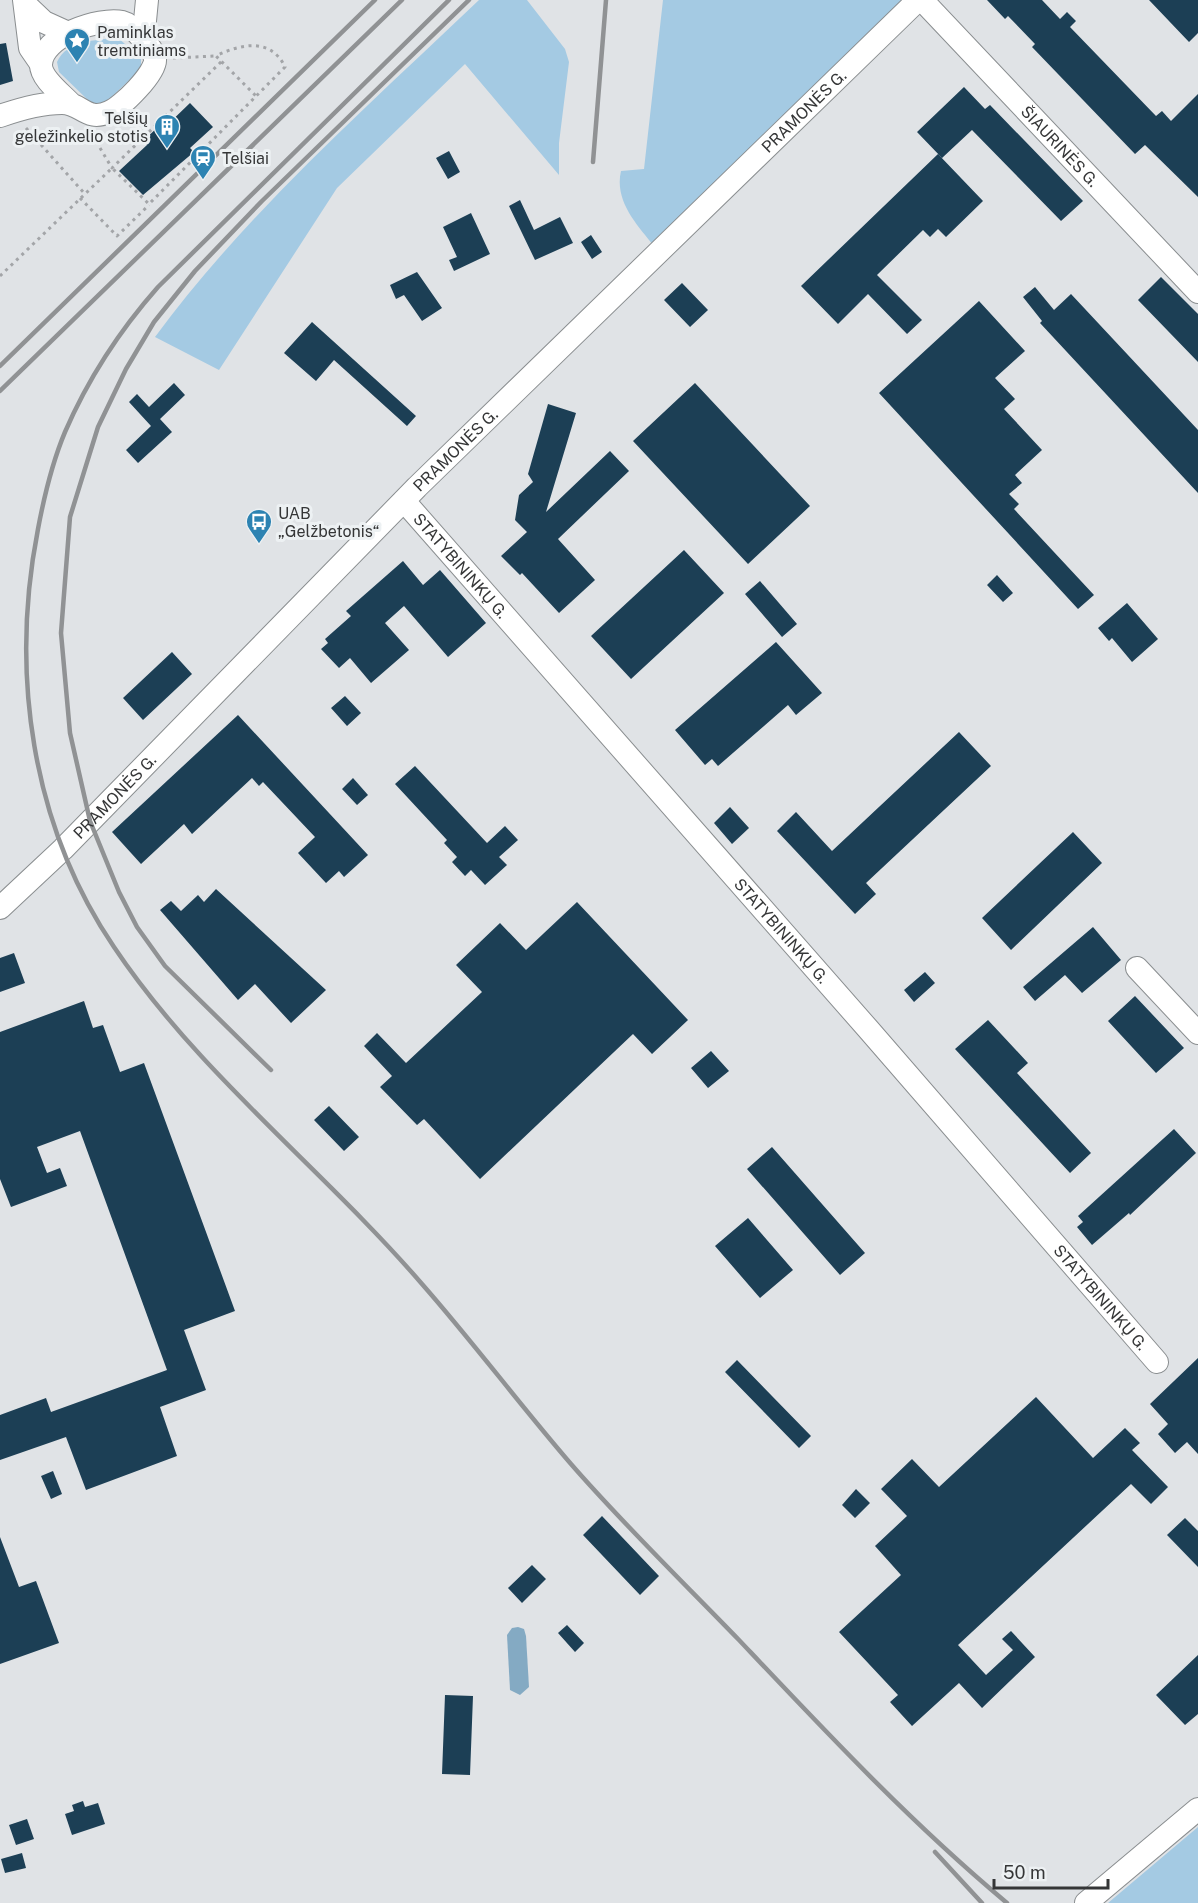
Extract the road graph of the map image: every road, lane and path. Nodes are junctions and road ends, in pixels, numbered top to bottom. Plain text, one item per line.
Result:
1 (146, 0) edge
2 (920, 0) edge
3 (24, 2) edge
4 (114, 21) junction
5 (66, 32) junction
6 (151, 51) junction
7 (216, 56) junction
8 (222, 61) junction
9 (41, 68) junction
10 (256, 96) junction
11 (71, 104) junction
12 (24, 108) junction
13 (0, 116) edge
14 (99, 148) dead end
15 (112, 168) junction
16 (85, 194) junction
17 (80, 198) junction
18 (149, 204) junction
19 (0, 276) edge
20 (1198, 292) edge
21 (404, 501) junction
22 (0, 908) edge
23 (1137, 968) dead end
24 (1198, 1033) edge
25 (1157, 1362) dead end
26 (1198, 1809) edge
27 (1086, 1903) edge

1 - 4 street
1 - 6 street
2 - 20 street, ŠIAURINĖS G.
2 - 21 street, PRAMONĖS G.
3 - 5 street
3 - 9 street
4 - 5 street
4 - 6 street
5 - 9 street
6 - 7 path
6 - 11 street
7 - 8 path
7 - 10 path
8 - 10 path
8 - 15 path
9 - 11 street
9 - 12 street
10 - 18 path
11 - 12 street
12 - 13 street
12 - 16 path
14 - 15 path
15 - 16 path
15 - 18 path
16 - 17 path
17 - 18 path
17 - 19 path
21 - 22 street, PRAMONĖS G.
21 - 25 street, STATYBININKŲ G.
23 - 24 street
26 - 27 street

